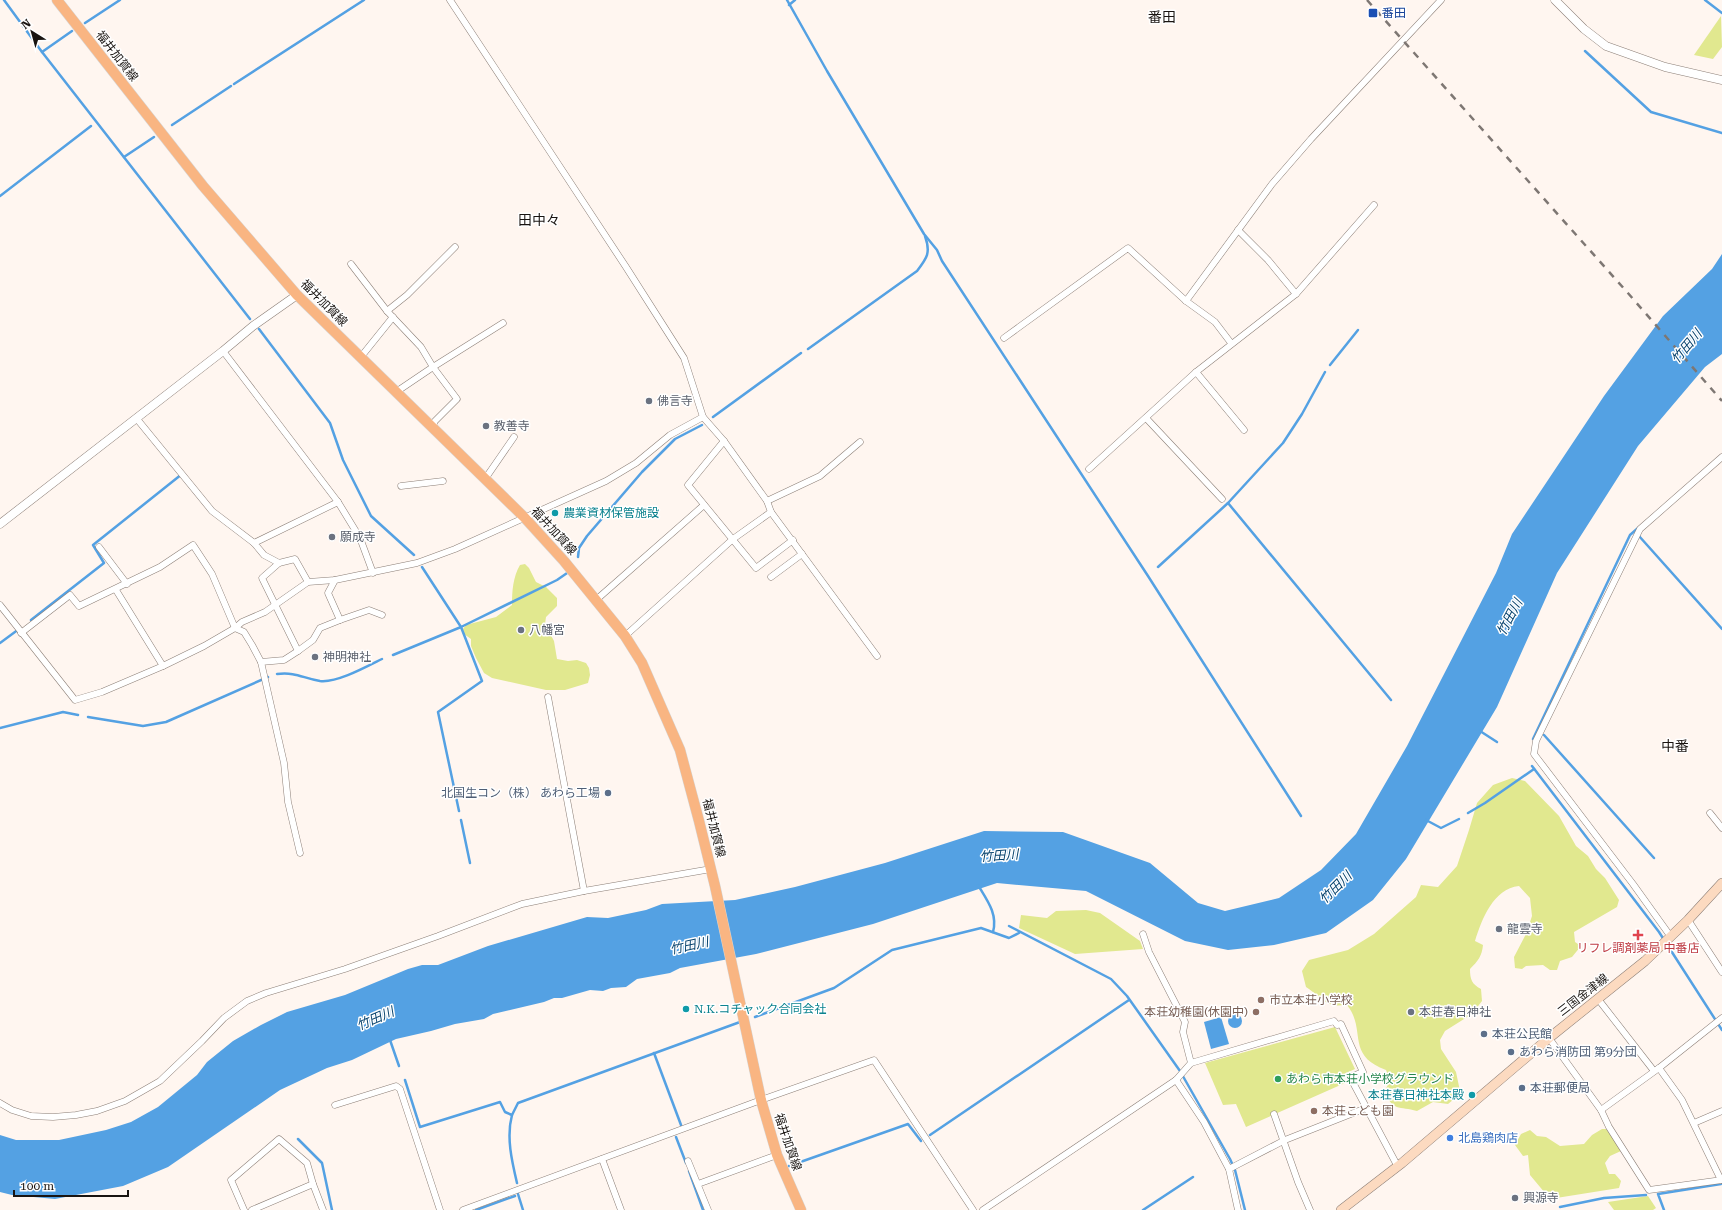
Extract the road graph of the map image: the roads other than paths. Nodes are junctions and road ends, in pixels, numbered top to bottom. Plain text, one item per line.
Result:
1 (57, 0) edge
2 (450, 0) edge
3 (1441, 0) edge
4 (1555, 0) edge
5 (1722, 80) edge
6 (1374, 205) dead end
7 (1238, 230) junction
8 (454, 247) dead end
9 (351, 264) dead end
10 (1296, 294) junction
11 (297, 296) junction
12 (1186, 301) junction
13 (387, 311) junction
14 (393, 317) junction
15 (503, 323) dead end
16 (1004, 338) dead end
17 (1232, 343) junction
18 (224, 351) junction
19 (360, 358) junction
20 (433, 367) junction
21 (1196, 372) junction
22 (396, 392) junction
23 (703, 417) junction
24 (1146, 418) junction
25 (137, 419) junction
26 (432, 428) junction
27 (1244, 430) dead end
28 (514, 437) dead end
29 (724, 441) junction
30 (860, 442) dead end
31 (1722, 457) edge
32 (1089, 470) dead end
33 (485, 479) junction
34 (443, 481) dead end
35 (401, 486) dead end
36 (1222, 499) dead end
37 (766, 501) junction
38 (338, 502) junction
39 (704, 505) junction
40 (771, 512) junction
41 (524, 517) junction
42 (0, 524) edge
43 (733, 539) junction
44 (792, 540) junction
45 (254, 543) junction
46 (99, 547) dead end
47 (802, 554) junction
48 (279, 563) junction
49 (373, 573) junction
50 (772, 577) dead end
51 (335, 580) junction
52 (308, 582) junction
53 (127, 584) junction
54 (116, 590) junction
55 (596, 600) junction
56 (276, 604) junction
57 (0, 605) edge
58 (382, 615) dead end
59 (340, 620) junction
60 (235, 628) junction
61 (21, 633) junction
62 (626, 636) junction
63 (298, 651) junction
64 (877, 656) dead end
65 (261, 662) junction
66 (163, 666) junction
67 (548, 697) dead end
68 (1710, 813) dead end
69 (1722, 828) edge
70 (300, 853) dead end
71 (711, 869) junction
72 (1722, 883) edge
73 (584, 891) junction
74 (1688, 920) junction
75 (1143, 934) dead end
76 (1667, 940) junction
77 (1722, 972) edge
78 (1598, 999) junction
79 (1722, 1019) edge
80 (1549, 1038) junction
81 (1191, 1063) junction
82 (1656, 1070) junction
83 (1176, 1080) junction
84 (761, 1100) junction
85 (0, 1103) edge
86 (335, 1105) dead end
87 (1366, 1108) junction
88 (1602, 1110) junction
89 (1722, 1111) edge
90 (1274, 1114) dead end
91 (1694, 1123) junction
92 (1284, 1140) junction
93 (777, 1155) junction
94 (602, 1159) junction
95 (688, 1161) dead end
96 (1398, 1167) junction
97 (1229, 1169) junction
98 (1721, 1180) edge
99 (313, 1184) junction
100 (698, 1184) junction
101 (244, 1210) edge
102 (252, 1210) edge
103 (323, 1210) edge
104 (440, 1210) edge
105 (464, 1210) edge
106 (621, 1210) edge
107 (708, 1210) edge
108 (801, 1210) edge
109 (973, 1210) edge
110 (983, 1210) edge
111 (1238, 1210) edge
112 (1310, 1210) edge
113 (1342, 1210) edge

1 - 11 main road, 福井加賀線
2 - 23 street
3 - 7 street
4 - 5 street
6 - 10 street
7 - 10 street
7 - 12 street
8 - 13 street
9 - 13 street
10 - 17 street
11 - 18 street
11 - 19 main road, 福井加賀線
12 - 16 street
12 - 17 street
13 - 14 street
14 - 19 street
14 - 20 street
15 - 20 street
17 - 21 street
18 - 25 street
18 - 38 street
19 - 22 main road, 福井加賀線
20 - 22 street
20 - 26 street
21 - 24 street
21 - 27 street
22 - 26 main road, 福井加賀線
23 - 29 street
23 - 41 street
24 - 32 street
24 - 36 street
25 - 42 street
25 - 45 street
26 - 33 main road, 福井加賀線
28 - 33 street
29 - 37 street
29 - 39 street
30 - 37 street
31 - 76 street
33 - 41 main road, 福井加賀線
34 - 35 street
37 - 40 street
38 - 45 street
38 - 49 street
39 - 43 street
39 - 55 street
40 - 43 street
40 - 44 street
41 - 49 street
41 - 55 main road, 福井加賀線
43 - 44 street
43 - 62 street
44 - 47 street
45 - 48 street
46 - 53 street
47 - 50 street
47 - 64 street
48 - 52 street
48 - 56 street
49 - 51 street
51 - 52 street
51 - 59 street
52 - 56 street
53 - 54 street
53 - 60 street
54 - 61 street
54 - 66 street
55 - 62 main road, 福井加賀線
56 - 60 street
56 - 63 street
57 - 61 street
58 - 59 street
59 - 63 street
60 - 65 street
60 - 66 street
61 - 66 street
62 - 71 main road, 福井加賀線
63 - 65 street
65 - 70 street
67 - 73 street
68 - 69 street
71 - 73 street
71 - 84 main road, 福井加賀線
72 - 74 main road, 三国金津線
73 - 85 street
74 - 76 main road, 三国金津線
74 - 77 street
75 - 81 street
76 - 78 main road, 三国金津線
78 - 80 main road, 三国金津線
78 - 82 street
79 - 82 street
80 - 88 street
80 - 96 main road, 三国金津線
81 - 83 street
81 - 87 street
82 - 88 street
82 - 91 street
83 - 97 street
83 - 110 street
84 - 93 main road, 福井加賀線
84 - 94 street
84 - 109 street
86 - 104 street
87 - 92 street
87 - 96 street
88 - 98 street
89 - 91 street
90 - 92 street
91 - 98 street
92 - 97 street
92 - 112 street
93 - 100 street
93 - 108 main road, 福井加賀線
94 - 105 street
94 - 106 street
95 - 100 street
96 - 113 main road, 三国金津線
97 - 111 street
99 - 101 street
99 - 102 street
99 - 103 street
100 - 107 street

